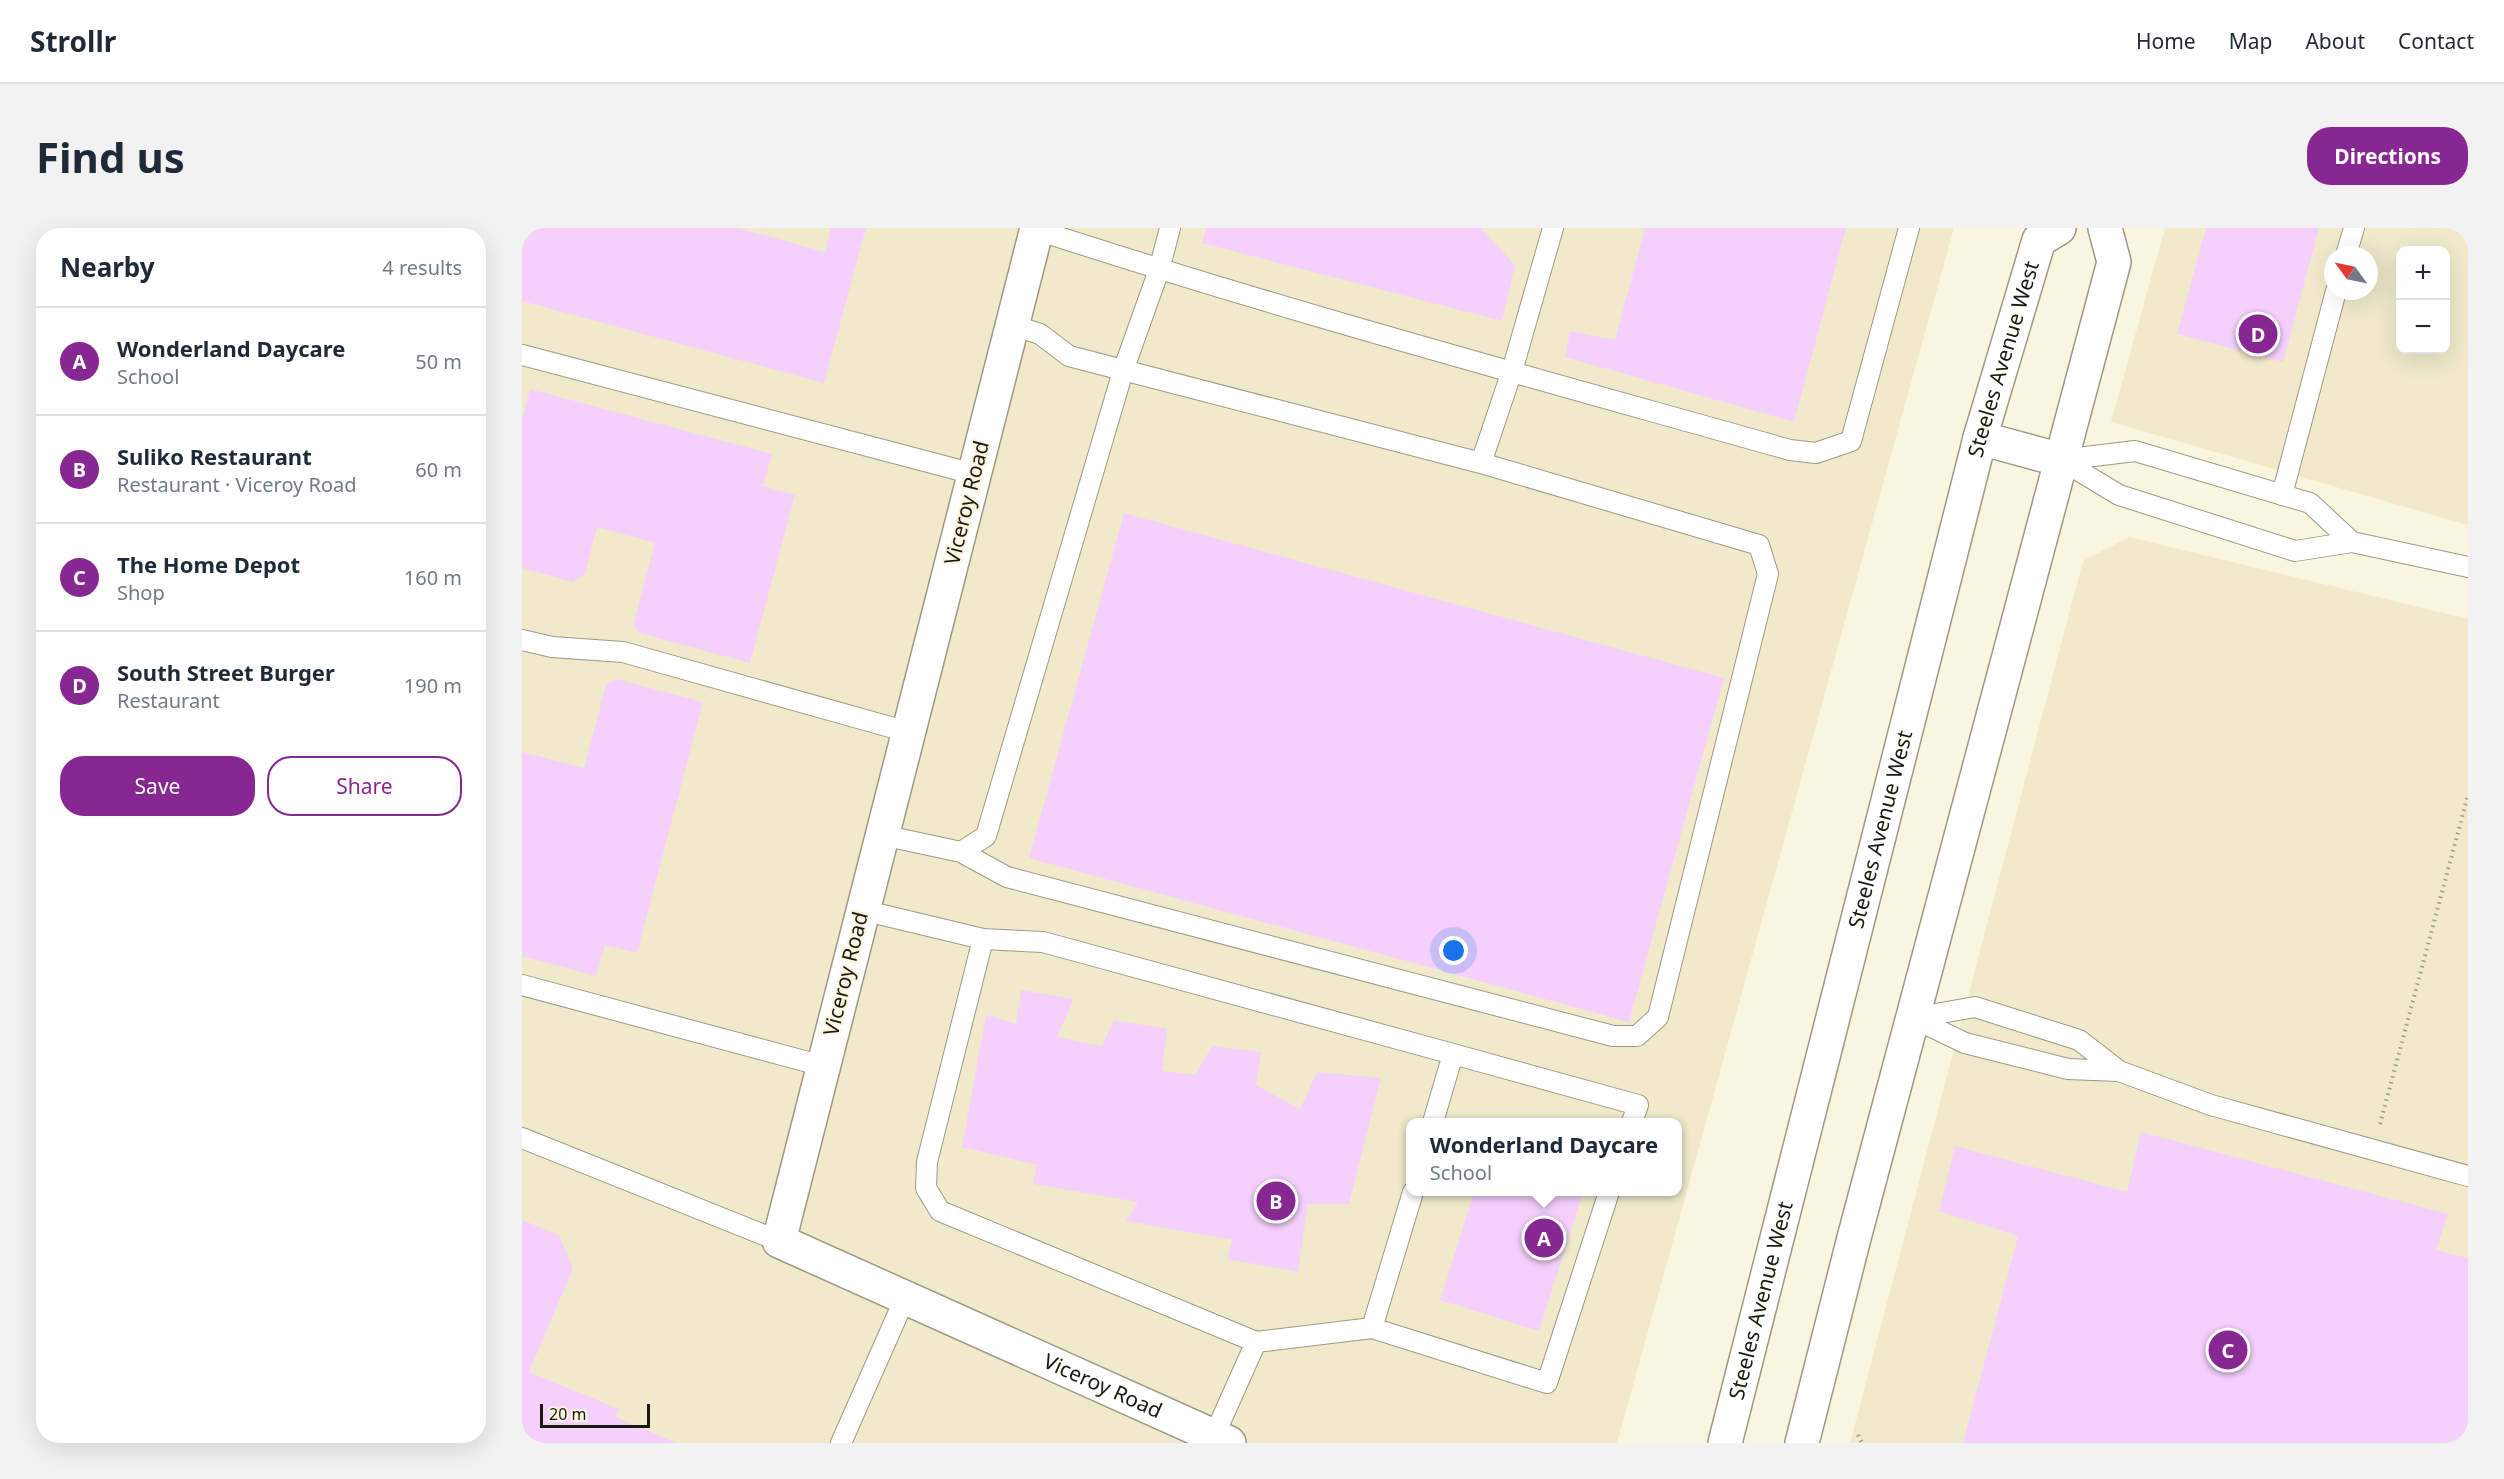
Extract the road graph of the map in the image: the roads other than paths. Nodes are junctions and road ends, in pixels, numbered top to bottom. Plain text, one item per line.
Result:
1 (1170, 228) edge
2 (1553, 228) edge
3 (1909, 228) edge
4 (2059, 228) edge
5 (2105, 228) edge
6 (2354, 228) edge
7 (1037, 229) edge
8 (2349, 246) edge
9 (1159, 270) junction
10 (2334, 300) edge
11 (1012, 325) junction
12 (522, 355) edge
13 (1123, 371) junction
14 (1512, 371) junction
15 (1980, 438) junction
16 (2061, 460) junction
17 (1481, 463) junction
18 (974, 474) junction
19 (2282, 495) junction
20 (2352, 542) junction
21 (2468, 567) edge
22 (522, 640) edge
23 (908, 732) junction
24 (882, 835) junction
25 (961, 852) junction
26 (862, 910) junction
27 (983, 939) junction
28 (522, 985) edge
29 (1913, 1018) junction
30 (1453, 1054) junction
31 (823, 1066) junction
32 (2119, 1071) junction
33 (1434, 1118) edge
34 (1633, 1118) edge
35 (522, 1138) edge
36 (2468, 1176) edge
37 (1412, 1196) edge
38 (1607, 1196) edge
39 (779, 1241) junction
40 (905, 1298) junction
41 (1372, 1328) junction
42 (1256, 1342) junction
43 (1222, 1439) edge
44 (842, 1443) edge
45 (1725, 1443) edge
46 (1802, 1443) edge

1 - 9 lane
2 - 14 lane
3 - 14 lane
4 - 15 main road, Steeles Avenue West
5 - 16 main road
6 - 8 lane
7 - 9 lane
7 - 11 main road, Viceroy Road
9 - 13 lane
9 - 14 lane
10 - 19 lane
11 - 13 lane
11 - 18 main road, Viceroy Road
12 - 18 lane
13 - 17 lane
13 - 25 lane
14 - 17 lane
15 - 16 main road
15 - 45 main road, Steeles Avenue West
16 - 19 lane
16 - 20 lane
16 - 29 main road
17 - 25 lane
18 - 23 main road, Viceroy Road
19 - 20 lane
20 - 21 lane
22 - 23 lane
23 - 24 main road, Viceroy Road
24 - 25 lane
24 - 26 main road, Viceroy Road
26 - 27 lane
26 - 31 main road, Viceroy Road
27 - 30 lane
27 - 42 lane
28 - 31 lane
29 - 32 lane
29 - 32 lane
29 - 46 main road
30 - 33 lane
30 - 34 lane
31 - 39 main road, Viceroy Road
32 - 36 lane
35 - 39 lane
37 - 41 lane
38 - 41 lane
39 - 40 main road, Viceroy Road
40 - 43 main road, Viceroy Road
40 - 44 lane
41 - 42 lane
42 - 43 lane

